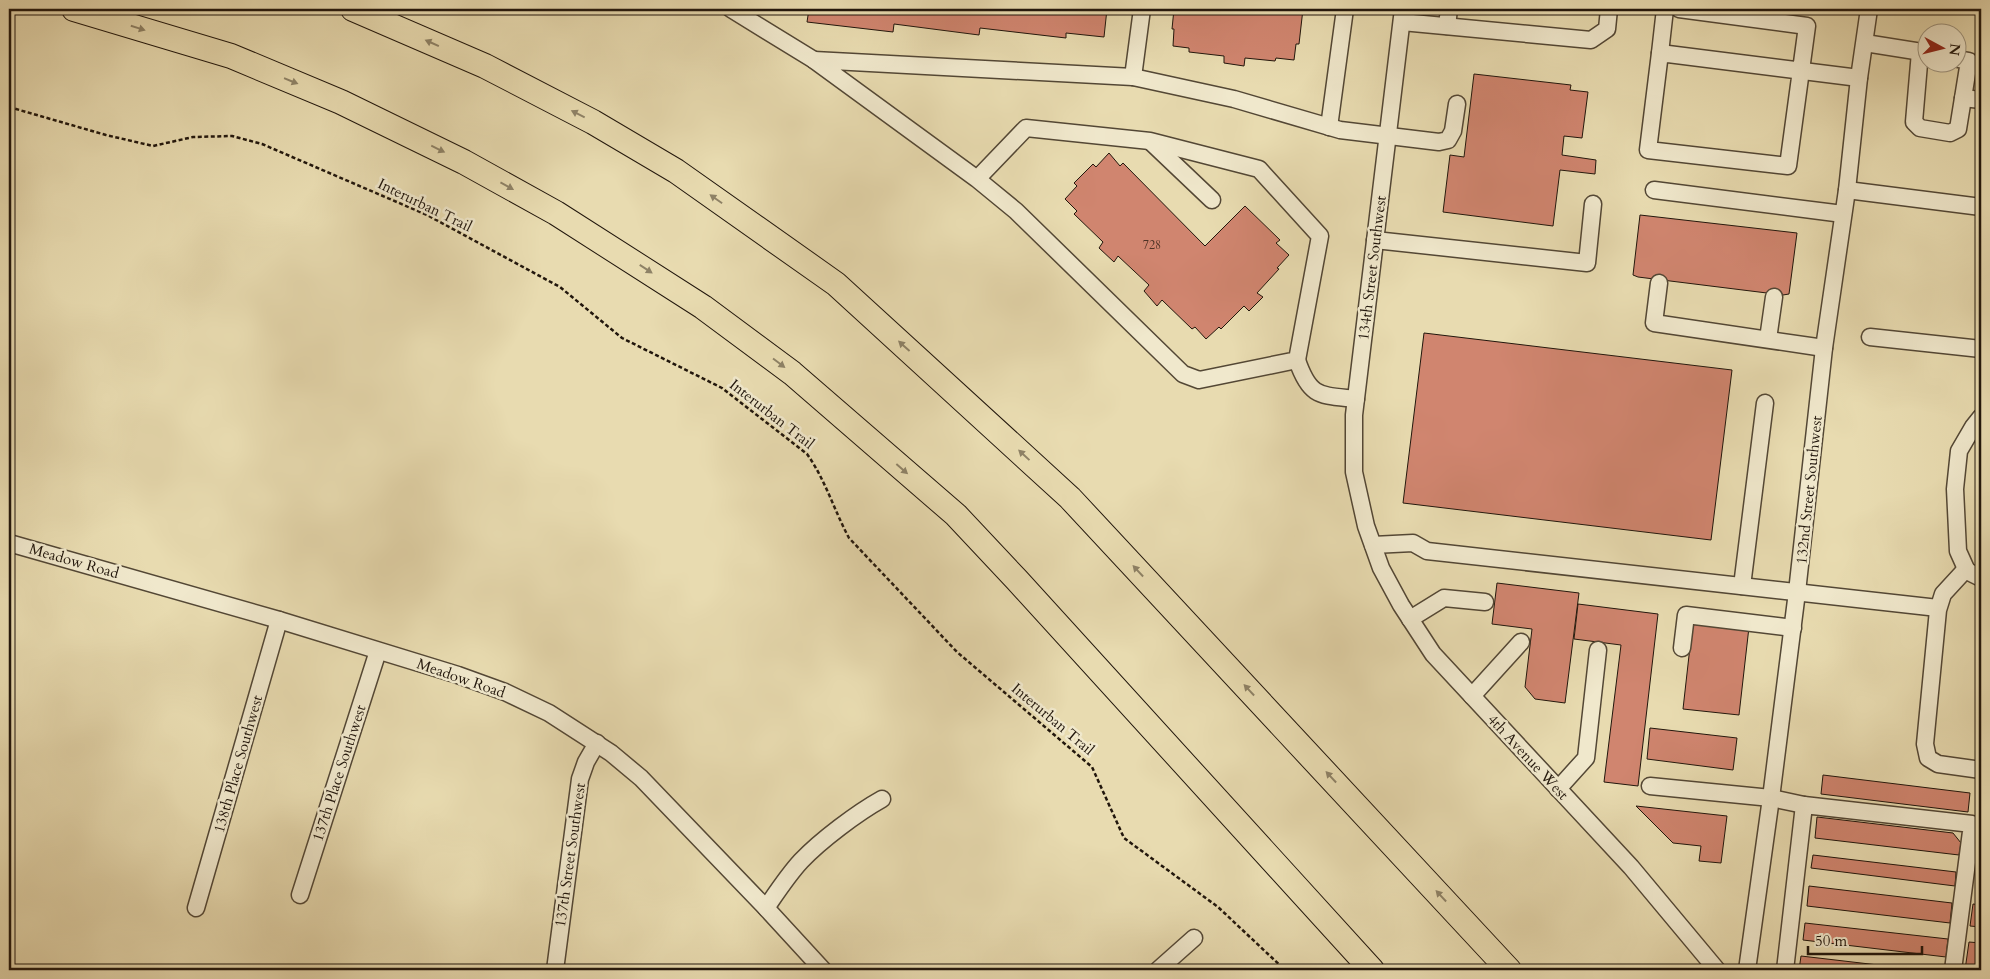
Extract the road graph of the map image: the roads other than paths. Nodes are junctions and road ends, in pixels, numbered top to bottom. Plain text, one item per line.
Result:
1 (74, 9) edge
2 (353, 9) edge
3 (731, 9) edge
4 (1142, 9) edge
5 (1344, 9) edge
6 (1449, 9) edge
7 (1609, 9) edge
8 (1665, 9) edge
9 (1678, 9) edge
10 (1869, 9) edge
11 (1403, 15) edge
12 (1447, 26) junction
13 (1865, 43) junction
14 (1660, 52) junction
15 (1918, 52) edge
16 (814, 60) junction
17 (1800, 71) junction
18 (1921, 72) edge
19 (1963, 72) edge
20 (1133, 77) junction
21 (1859, 78) junction
22 (1963, 98) junction
23 (1981, 100) edge
24 (1457, 104) dead end
25 (1330, 127) junction
26 (1388, 136) junction
27 (1150, 141) junction
28 (977, 179) junction
29 (1654, 190) dead end
30 (1847, 190) junction
31 (1212, 200) dead end
32 (1593, 204) dead end
33 (1981, 207) edge
34 (1843, 214) junction
35 (1376, 240) junction
36 (1659, 283) dead end
37 (1774, 296) dead end
38 (1870, 337) dead end
39 (1768, 339) junction
40 (1824, 348) junction
41 (1981, 349) edge
42 (1297, 360) junction
43 (1356, 399) junction
44 (1764, 404) dead end
45 (1981, 417) edge
46 (1366, 526) joint
47 (9, 543) edge
48 (1373, 545) junction
49 (1966, 569) junction
50 (1981, 578) edge
51 (1742, 586) junction
52 (1797, 592) junction
53 (1485, 602) dead end
54 (1938, 608) junction
55 (1410, 619) junction
56 (279, 620) junction
57 (1793, 628) junction
58 (1521, 642) dead end
59 (1682, 648) dead end
60 (378, 650) junction
61 (1598, 650) dead end
62 (1472, 696) junction
63 (597, 744) junction
64 (1981, 770) edge
65 (1650, 786) dead end
66 (1558, 789) junction
67 (1771, 798) junction
68 (882, 799) dead end
69 (1804, 804) junction
70 (1976, 824) edge
71 (300, 895) dead end
72 (196, 908) dead end
73 (766, 908) junction
74 (1475, 932) junction
75 (1194, 938) dead end
76 (555, 970) edge
77 (823, 970) edge
78 (1158, 970) edge
79 (1372, 970) edge
80 (1509, 970) edge
81 (1514, 970) edge
82 (1717, 970) edge
83 (1747, 970) edge
84 (1785, 970) edge
85 (1953, 970) edge

1 -> 79 highway
74 -> 2 highway
3 - 16 street
4 - 20 street
5 - 25 street
6 - 12 street
7 - 12 street
8 - 14 street
9 - 17 street
10 - 13 street, 132nd Street Southwest
11 - 12 street
11 - 26 street, 134th Street Southwest
13 - 15 street
13 - 21 street, 132nd Street Southwest
14 - 17 street
14 - 17 street
16 - 20 street
16 - 28 street
17 - 21 street
18 - 22 street
19 - 22 street
20 - 25 street
21 - 30 street, 132nd Street Southwest
22 - 23 street
24 - 26 street
25 - 26 street
26 - 35 street, 134th Street Southwest
27 - 28 street
27 - 31 street
27 - 42 street
28 - 42 street
29 - 34 street
30 - 33 street
30 - 34 street, 132nd Street Southwest
32 - 35 street
34 - 40 street, 132nd Street Southwest
35 - 43 street, 134th Street Southwest
36 - 39 street
37 - 39 street
38 - 41 street
39 - 40 street
40 - 52 street, 132nd Street Southwest
42 - 43 street
43 - 46 street, 134th Street Southwest
44 - 51 street
45 - 49 street
46 - 48 street, 4th Avenue West
47 - 56 street, Meadow Road
48 - 51 street
48 - 55 street, 4th Avenue West
49 - 50 street
49 - 54 street
51 - 52 street
52 - 54 street
52 - 57 street, 132nd Street Southwest
53 - 55 street
54 - 64 street
55 - 62 street, 4th Avenue West
56 - 60 street, Meadow Road
56 - 72 street, 138th Place Southwest
57 - 59 street
57 - 67 street, 132nd Street Southwest
58 - 62 street
60 - 63 street, Meadow Road
60 - 71 street, 137th Place Southwest
61 - 66 street
62 - 66 street, 4th Avenue West
63 - 73 street, Meadow Road
63 - 76 street, 137th Street Southwest
65 - 67 street
66 - 82 street, 4th Avenue West
67 - 69 street
67 - 83 street, 132nd Street Southwest
68 - 73 street
69 - 70 street
69 - 84 street
70 - 85 street
73 - 77 street, Meadow Road
74 - 80 highway
74 - 81 highway
75 - 78 street

